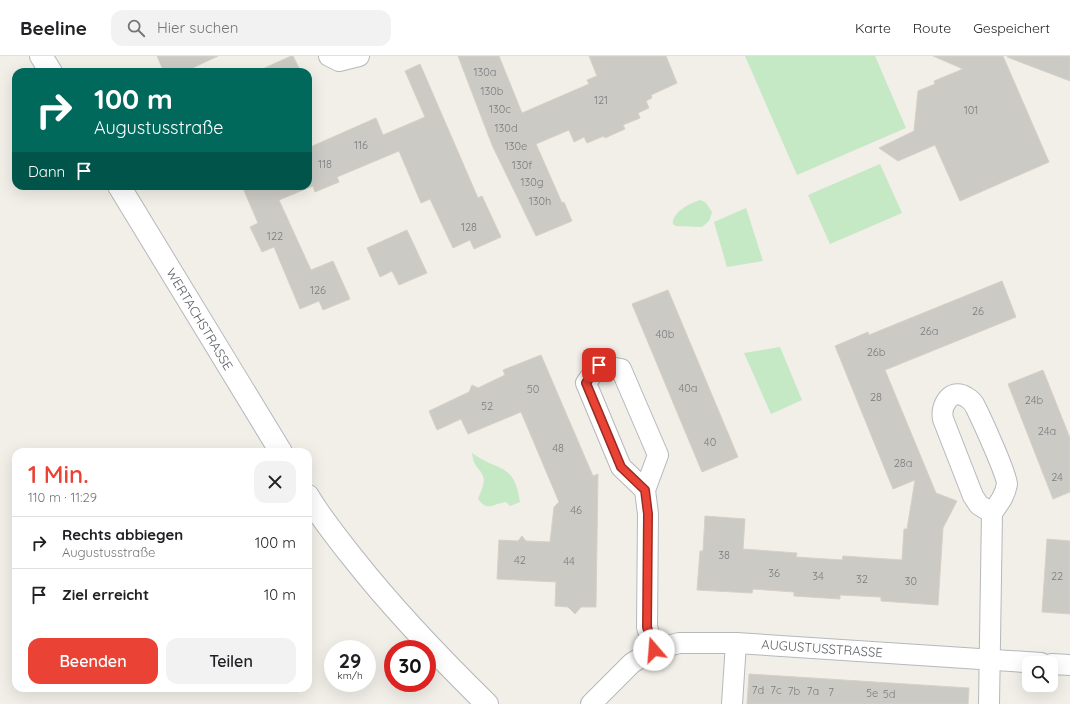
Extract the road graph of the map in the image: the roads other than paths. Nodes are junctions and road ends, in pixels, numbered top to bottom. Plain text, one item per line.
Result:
1 (41, 56) edge
2 (329, 56) edge
3 (359, 56) edge
4 (48, 68) edge
5 (121, 190) edge
6 (279, 448) edge
7 (645, 490) junction
8 (312, 502) edge
9 (992, 513) junction
10 (736, 643) junction
11 (654, 650) junction
12 (990, 658) junction
13 (1022, 661) edge
14 (1058, 664) edge
15 (1070, 665) edge
16 (487, 704) edge
17 (591, 704) edge
18 (732, 704) edge
19 (989, 704) edge

1 - 4 street
2 - 3 street
5 - 6 street, WERTACHSTRASSE
7 - 7 street
7 - 11 street
8 - 16 street
9 - 9 street
9 - 12 street
10 - 11 street, AUGUSTUSSTRASSE
10 - 12 street, AUGUSTUSSTRASSE
10 - 18 street
11 - 17 street, AUGUSTUSSTRASSE
12 - 13 street, AUGUSTUSSTRASSE
12 - 19 street
14 - 15 street

